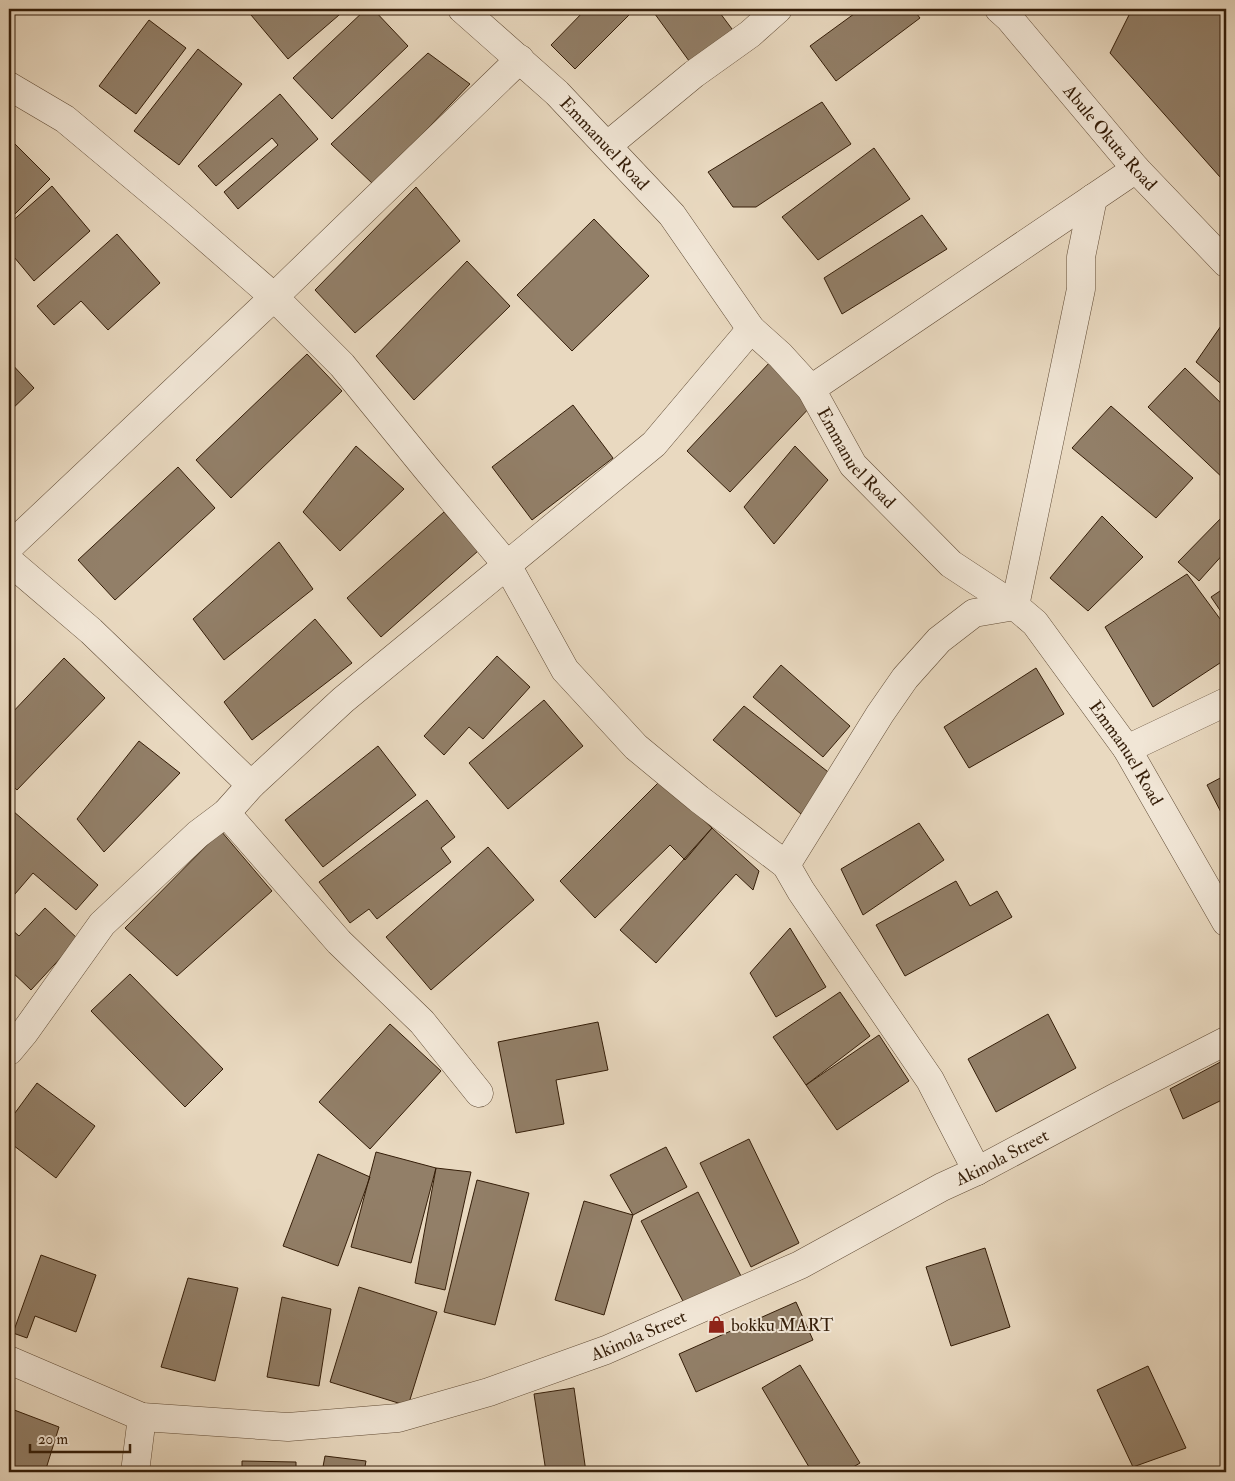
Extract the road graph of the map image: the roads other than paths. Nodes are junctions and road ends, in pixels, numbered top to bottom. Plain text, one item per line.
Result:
1 (462, 9) edge
2 (778, 9) edge
3 (999, 9) edge
4 (520, 59) junction
5 (9, 86) edge
6 (608, 146) junction
7 (1136, 169) junction
8 (1093, 198) junction
9 (1226, 263) edge
10 (274, 297) junction
11 (751, 329) junction
12 (812, 389) junction
13 (9, 547) edge
14 (9, 561) edge
15 (508, 565) junction
16 (1015, 606) junction
17 (1226, 702) edge
18 (1127, 749) junction
19 (251, 785) junction
20 (226, 812) junction
21 (786, 865) junction
22 (1226, 922) edge
23 (14, 1035) edge
24 (1226, 1041) edge
25 (479, 1092) dead end
26 (978, 1170) junction
27 (9, 1360) edge
28 (142, 1417) junction
29 (135, 1472) edge

1 - 4 street, Emmanuel Road
2 - 6 street
3 - 7 street, Abule Okuta Road
4 - 6 street, Emmanuel Road
4 - 10 street
5 - 10 street
6 - 11 street, Emmanuel Road
7 - 8 street
7 - 9 street, Abule Okuta Road
8 - 12 street
8 - 16 street
10 - 13 street
10 - 15 street
11 - 12 street, Emmanuel Road
11 - 15 street
12 - 16 street, Emmanuel Road
14 - 19 street
15 - 19 street
15 - 21 street
16 - 18 street, Emmanuel Road
16 - 21 street
17 - 18 street
18 - 22 street, Emmanuel Road
19 - 20 street
20 - 23 street
20 - 25 street
21 - 26 street
24 - 26 street, Akinola Street
26 - 28 street, Akinola Street
27 - 28 street, Akinola Street
28 - 29 street

